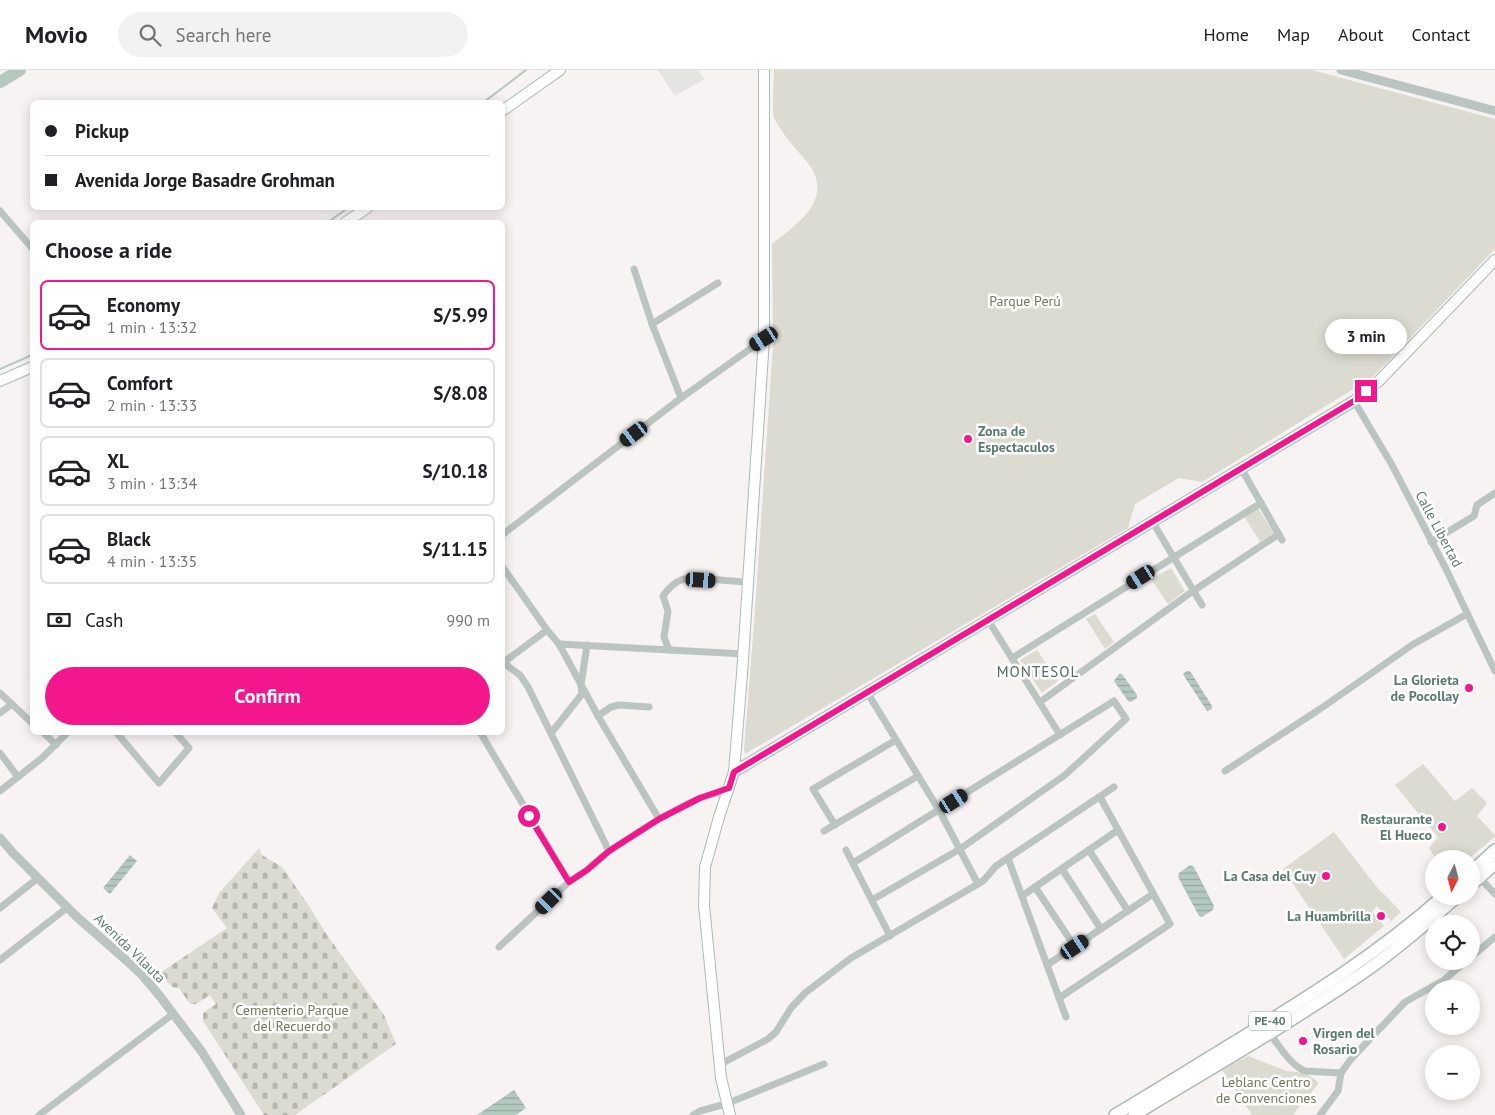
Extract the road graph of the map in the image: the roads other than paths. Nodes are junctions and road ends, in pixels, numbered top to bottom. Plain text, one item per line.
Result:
1 (560, 70) edge
2 (764, 70) edge
3 (1341, 70) edge
4 (505, 108) edge
5 (1495, 111) edge
6 (364, 210) edge
7 (0, 211) edge
8 (349, 220) edge
9 (30, 246) edge
10 (1495, 260) edge
11 (634, 269) dead end
12 (718, 283) dead end
13 (652, 324) junction
14 (764, 339) junction
15 (30, 368) edge
16 (0, 381) edge
17 (681, 398) junction
18 (1354, 401) junction
19 (1241, 468) junction
20 (1495, 492) edge
21 (1261, 503) junction
22 (1152, 522) junction
23 (505, 533) edge
24 (1431, 542) junction
25 (1173, 556) junction
26 (505, 570) edge
27 (748, 582) junction
28 (1193, 590) junction
29 (1202, 606) dead end
30 (1467, 614) junction
31 (988, 620) junction
32 (547, 630) junction
33 (559, 644) junction
34 (587, 645) junction
35 (669, 650) junction
36 (744, 654) junction
37 (1012, 658) junction
38 (505, 660) edge
39 (505, 663) edge
40 (1495, 671) edge
41 (581, 685) junction
42 (867, 692) junction
43 (0, 693) edge
44 (1040, 702) junction
45 (12, 704) junction
46 (649, 707) dead end
47 (0, 713) edge
48 (598, 716) junction
49 (30, 721) edge
50 (552, 732) junction
51 (46, 735) edge
52 (65, 735) edge
53 (119, 735) edge
54 (178, 735) edge
55 (482, 735) edge
56 (1060, 735) junction
57 (896, 740) junction
58 (56, 745) junction
59 (0, 753) edge
60 (1225, 771) dead end
61 (734, 772) junction
62 (18, 776) junction
63 (918, 776) junction
64 (1114, 787) dead end
65 (729, 788) junction
66 (0, 791) edge
67 (1100, 796) junction
68 (939, 810) junction
69 (659, 819) junction
70 (835, 825) junction
71 (1118, 830) junction
72 (824, 831) dead end
73 (0, 838) edge
74 (960, 849) junction
75 (846, 850) dead end
76 (1088, 850) junction
77 (1495, 850) edge
78 (609, 851) junction
79 (1008, 858) junction
80 (853, 864) junction
81 (1495, 864) edge
82 (1062, 869) junction
83 (1480, 869) edge
84 (1480, 873) edge
85 (38, 878) junction
86 (1480, 881) edge
87 (569, 882) junction
88 (978, 884) junction
89 (1035, 887) junction
90 (1153, 894) junction
91 (1495, 894) edge
92 (1022, 896) junction
93 (872, 900) junction
94 (1438, 905) edge
95 (1443, 905) edge
96 (1, 906) edge
97 (68, 907) junction
98 (1435, 910) junction
99 (1128, 911) junction
100 (1440, 915) edge
101 (1101, 929) junction
102 (890, 936) junction
103 (1495, 937) edge
104 (499, 946) dead end
105 (1075, 947) junction
106 (1480, 948) edge
107 (0, 960) edge
108 (1047, 965) junction
109 (1456, 970) edge
110 (1059, 998) junction
111 (173, 1014) junction
112 (1066, 1017) dead end
113 (1269, 1033) junction
114 (1247, 1040) junction
115 (824, 1064) dead end
116 (720, 1065) junction
117 (1341, 1072) junction
118 (1191, 1074) junction
119 (726, 1104) junction
120 (38, 1115) edge
121 (241, 1115) edge
122 (693, 1115) edge
123 (730, 1115) edge
124 (1115, 1115) edge
125 (1134, 1115) edge
126 (1320, 1115) edge

1 - 4 main road
2 - 14 main road
3 - 5 street
6 - 8 main road
7 - 9 street
10 - 18 main road
11 - 13 street
12 - 13 street
13 - 17 street
14 - 17 street
14 - 27 main road
15 - 16 main road
17 - 23 street
18 - 19 main road
18 - 24 street, Calle Libertad
19 - 21 street
19 - 22 main road
20 - 24 street
21 - 25 street
21 - 28 street
22 - 25 street
22 - 31 main road
24 - 30 street, Calle Libertad
25 - 28 street
25 - 37 street
26 - 32 street
27 - 35 street
27 - 36 main road
28 - 29 street
28 - 44 street
30 - 40 street, Calle Libertad
30 - 60 street
31 - 37 street
31 - 42 main road
32 - 33 street
32 - 38 street
33 - 34 street
33 - 41 street
34 - 35 street
34 - 41 street
35 - 36 street
36 - 61 main road
37 - 44 street
39 - 50 street
41 - 48 street
41 - 50 street
42 - 57 street
42 - 61 main road
43 - 45 street
44 - 56 street
45 - 47 street
45 - 49 street
46 - 48 street
48 - 69 street
50 - 78 street
51 - 58 street
52 - 58 street
53 - 54 street
55 - 87 street
56 - 68 street
56 - 74 street
57 - 63 street
57 - 70 street
58 - 62 street
59 - 62 street
61 - 65 main road
62 - 66 street
63 - 68 street
63 - 70 street
64 - 67 street
65 - 69 street
65 - 116 main road
67 - 71 street
67 - 79 street
68 - 74 street
68 - 80 street
69 - 78 street
70 - 72 street
71 - 76 street
71 - 90 street
73 - 85 street, Avenida Vilauta
74 - 88 street
74 - 93 street
75 - 80 street
76 - 82 street
76 - 99 street
77 - 83 highway
78 - 87 street
79 - 88 street
79 - 92 street
80 - 93 street
81 - 84 highway
82 - 89 street
82 - 101 street
85 - 96 street
85 - 97 street, Avenida Vilauta
86 - 91 street
87 - 104 street
88 - 102 street
89 - 92 street
89 - 105 street
90 - 99 street
90 - 110 street
92 - 108 street
93 - 102 street
94 - 98 highway, PE-40
95 - 98 highway, PE-40
97 - 107 street
97 - 111 street, Avenida Vilauta
98 - 100 street
98 - 113 highway, PE-40
98 - 114 highway, PE-40
99 - 101 street
101 - 105 street
102 - 116 street
103 - 106 street
105 - 108 street
108 - 110 street
109 - 117 street
110 - 112 street
111 - 120 street
111 - 121 street, Avenida Vilauta
113 - 114 highway, PE-40
113 - 117 street
114 - 118 highway, PE-40
115 - 119 street
116 - 119 main road
117 - 126 street
118 - 124 highway, PE-40
118 - 125 highway, PE-40
119 - 122 street
119 - 123 main road

